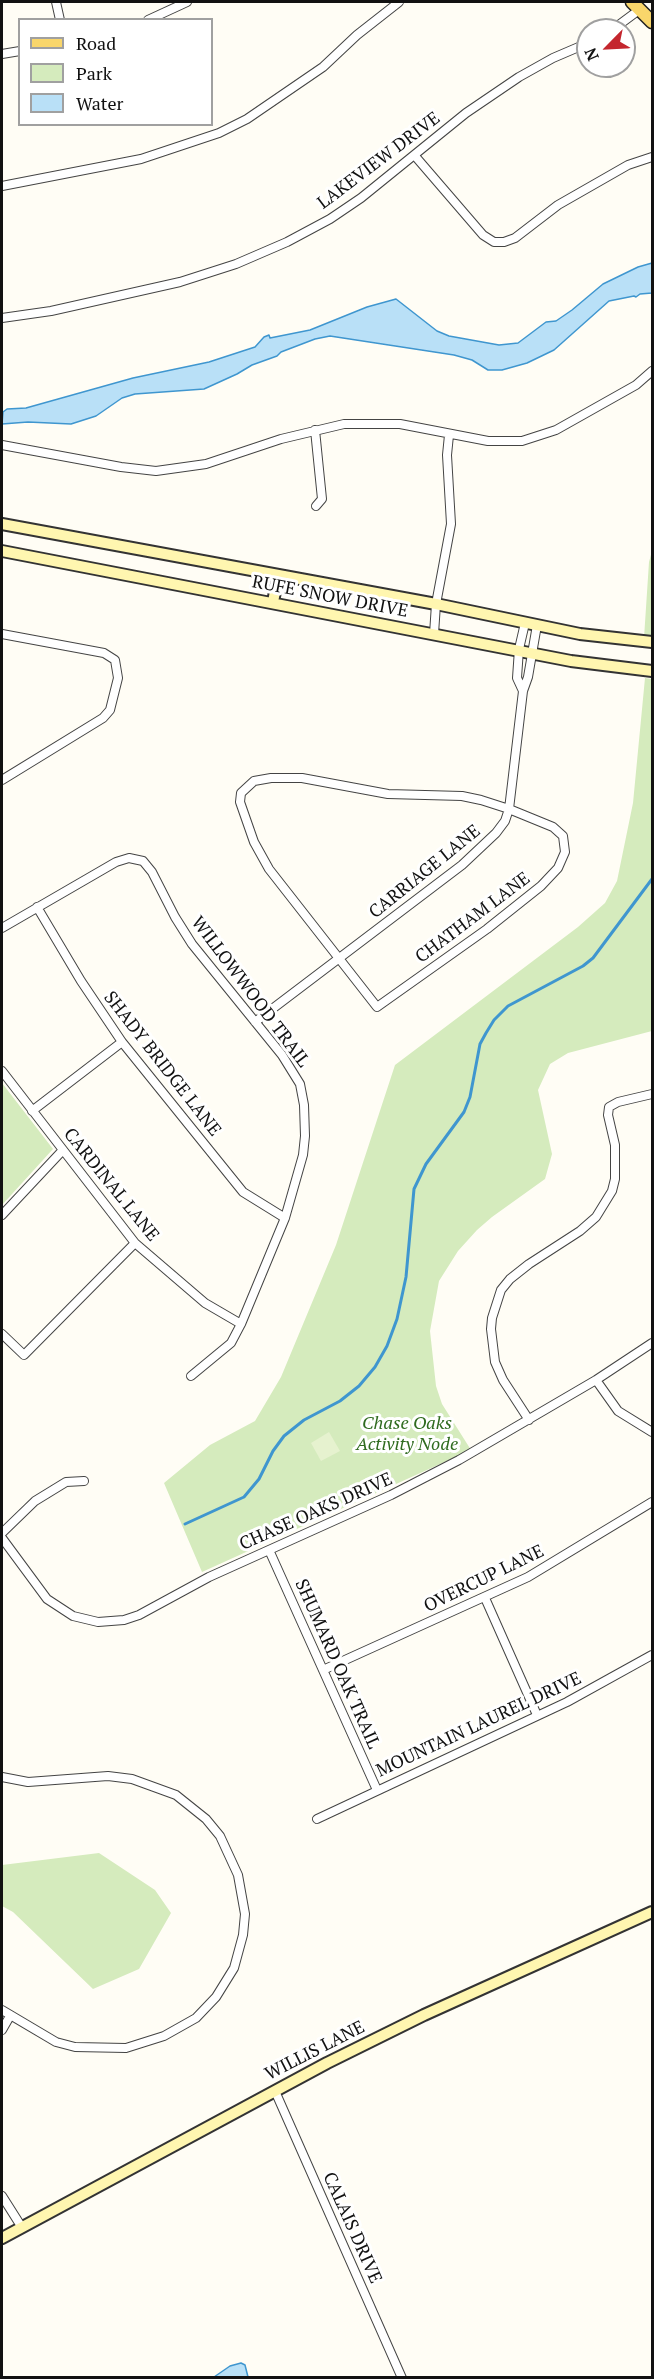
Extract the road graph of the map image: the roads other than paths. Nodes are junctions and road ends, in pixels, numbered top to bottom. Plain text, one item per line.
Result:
1 (56, 2) edge
2 (187, 2) edge
3 (399, 2) edge
4 (636, 6) edge
5 (60, 18) edge
6 (152, 18) edge
7 (624, 18) edge
8 (652, 22) edge
9 (576, 47) edge
10 (18, 51) edge
11 (2, 54) edge
12 (415, 156) junction
13 (652, 157) edge
14 (2, 186) edge
15 (2, 318) edge
16 (652, 371) edge
17 (315, 430) junction
18 (449, 435) junction
19 (2, 445) edge
20 (316, 506) dead end
21 (2, 524) edge
22 (2, 550) edge
23 (278, 576) junction
24 (273, 602) junction
25 (436, 604) junction
26 (525, 623) junction
27 (537, 625) junction
28 (2, 634) edge
29 (434, 634) junction
30 (652, 642) edge
31 (519, 649) junction
32 (532, 652) junction
33 (652, 671) edge
34 (523, 691) junction
35 (2, 780) edge
36 (509, 808) junction
37 (37, 907) junction
38 (2, 928) edge
39 (339, 958) junction
40 (255, 1022) junction
41 (122, 1042) junction
42 (2, 1071) edge
43 (652, 1094) edge
44 (32, 1111) junction
45 (62, 1151) junction
46 (2, 1215) edge
47 (285, 1218) junction
48 (135, 1242) junction
49 (241, 1324) junction
50 (2, 1334) edge
51 (652, 1343) edge
52 (191, 1376) dead end
53 (596, 1380) junction
54 (529, 1420) junction
55 (652, 1432) edge
56 (84, 1481) dead end
57 (652, 1502) edge
58 (2, 1533) edge
59 (2, 1538) edge
60 (269, 1550) junction
61 (485, 1598) junction
62 (652, 1655) edge
63 (323, 1670) junction
64 (537, 1715) junction
65 (2, 1777) edge
66 (377, 1790) junction
67 (317, 1819) dead end
68 (652, 1912) edge
69 (2, 2010) edge
70 (10, 2016) junction
71 (2, 2030) edge
72 (275, 2091) junction
73 (2, 2196) edge
74 (21, 2226) junction
75 (2, 2238) edge
76 (402, 2378) edge

1 - 5 street
2 - 6 street
3 - 14 street
4 - 7 street
4 - 8 main road
9 - 12 street, LAKEVIEW DRIVE
10 - 11 street
12 - 13 street
12 - 15 street, LAKEVIEW DRIVE
16 - 18 street
17 - 18 street
17 - 19 street
17 - 20 street
18 - 25 street
21 - 23 main road, RUFE SNOW DRIVE
22 - 24 main road, RUFE SNOW DRIVE
23 - 24 main road
23 - 25 main road, RUFE SNOW DRIVE
24 - 29 main road, RUFE SNOW DRIVE
25 - 26 main road, RUFE SNOW DRIVE
25 - 29 street
26 - 27 main road, RUFE SNOW DRIVE
26 - 31 street, CARRIAGE LANE
27 - 30 main road, RUFE SNOW DRIVE
27 - 32 street, CARRIAGE LANE
28 - 35 street
29 - 31 main road, RUFE SNOW DRIVE
31 - 32 main road, RUFE SNOW DRIVE
31 - 34 street, CARRIAGE LANE
32 - 33 main road, RUFE SNOW DRIVE
32 - 34 street, CARRIAGE LANE
34 - 36 street, CARRIAGE LANE
36 - 39 street, CARRIAGE LANE
36 - 39 street, CHATHAM LANE
36 - 39 street
37 - 38 street
37 - 40 street, WILLOWWOOD TRAIL
37 - 41 street, SHADY BRIDGE LANE
39 - 40 street, CARRIAGE LANE
40 - 47 street, WILLOWWOOD TRAIL
41 - 44 street
41 - 47 street, SHADY BRIDGE LANE
42 - 44 street, CARDINAL LANE
43 - 54 street
44 - 45 street, CARDINAL LANE
45 - 46 street
45 - 48 street, CARDINAL LANE
47 - 49 street, WILLOWWOOD TRAIL
48 - 49 street, CARDINAL LANE
48 - 50 street
49 - 52 street, WILLOWWOOD TRAIL
51 - 53 street, CHASE OAKS DRIVE
53 - 54 street, CHASE OAKS DRIVE
53 - 55 street
54 - 60 street, CHASE OAKS DRIVE
56 - 58 street
57 - 61 street, OVERCUP LANE
59 - 60 street, CHASE OAKS DRIVE
60 - 63 street, SHUMARD OAK TRAIL
61 - 63 street, OVERCUP LANE
61 - 64 street
62 - 64 street, MOUNTAIN LAUREL DRIVE
63 - 66 street, SHUMARD OAK TRAIL
64 - 66 street, MOUNTAIN LAUREL DRIVE
65 - 70 street
66 - 67 street, MOUNTAIN LAUREL DRIVE
68 - 72 main road, WILLIS LANE
69 - 70 street
70 - 71 street
72 - 74 main road, WILLIS LANE
72 - 76 street, CALAIS DRIVE
73 - 74 street
74 - 75 main road, WILLIS LANE

